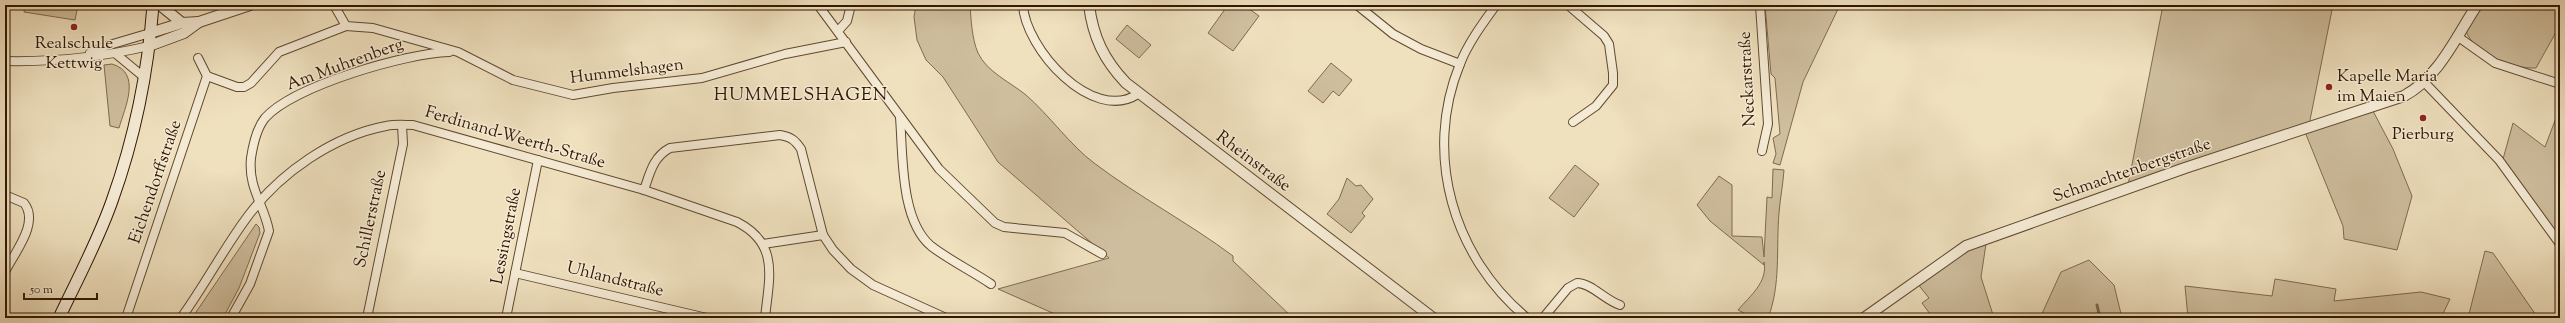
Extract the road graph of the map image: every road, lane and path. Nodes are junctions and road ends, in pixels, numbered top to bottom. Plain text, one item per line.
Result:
1 (153, 5) edge
2 (160, 5) edge
3 (250, 5) edge
4 (334, 5) edge
5 (818, 5) edge
6 (851, 5) edge
7 (1023, 5) edge
8 (1089, 5) edge
9 (1357, 5) edge
10 (1496, 5) edge
11 (1568, 5) edge
12 (1760, 5) edge
13 (2477, 5) edge
14 (199, 22) junction
15 (182, 23) junction
16 (346, 26) junction
17 (838, 31) junction
18 (150, 33) junction
19 (2457, 36) junction
20 (846, 42) junction
21 (149, 46) junction
22 (458, 52) junction
23 (116, 54) junction
24 (85, 56) junction
25 (198, 58) dead end
26 (5, 61) edge
27 (1460, 64) junction
28 (208, 76) junction
29 (145, 78) junction
30 (2424, 83) junction
31 (2560, 84) edge
32 (1138, 94) junction
33 (900, 116) junction
34 (1573, 122) dead end
35 (402, 125) junction
36 (1762, 151) dead end
37 (538, 160) junction
38 (644, 190) junction
39 (5, 195) edge
40 (258, 203) junction
41 (823, 235) junction
42 (763, 244) junction
43 (2560, 244) edge
44 (1102, 254) dead end
45 (5, 272) edge
46 (515, 273) junction
47 (991, 284) dead end
48 (1620, 305) dead end
49 (59, 318) edge
50 (126, 318) edge
51 (181, 318) edge
52 (231, 318) edge
53 (366, 318) edge
54 (506, 318) edge
55 (707, 318) edge
56 (765, 318) edge
57 (946, 318) edge
58 (1433, 318) edge
59 (1527, 318) edge
60 (1543, 318) edge
61 (1864, 318) edge

1 - 18 main road
2 - 15 street
3 - 14 street
4 - 16 street
5 - 17 street
6 - 17 street
7 - 32 street
8 - 32 street, Rheinstraße
9 - 27 street
10 - 27 street
11 - 34 street
12 - 36 street, Neckarstraße
13 - 19 street
14 - 15 street
14 - 21 street
15 - 18 street
16 - 22 street, Hummelshagen
16 - 28 street, Hummelshagen
17 - 20 street
18 - 21 main road
18 - 24 street
19 - 30 street
19 - 31 street
20 - 22 street, Hummelshagen
20 - 33 street
21 - 23 street
21 - 29 main road
22 - 40 street, Am Muhrenberg
23 - 24 street
23 - 29 street
24 - 26 street
25 - 28 street
27 - 59 street
28 - 50 street, Eichendorffstraße
29 - 49 main road
30 - 43 street
30 - 61 street, Schmachtenbergstraße
32 - 58 street, Rheinstraße
33 - 44 street
33 - 47 street
35 - 37 street, Ferdinand-Weerth-Straße
35 - 40 street, Ferdinand-Weerth-Straße
35 - 53 street, Schillerstraße
37 - 38 street, Ferdinand-Weerth-Straße
37 - 46 street, Lessingstraße
38 - 41 street
38 - 42 street, Ferdinand-Weerth-Straße
39 - 45 street
40 - 51 street, Ferdinand-Weerth-Straße
40 - 52 street, Am Muhrenberg
41 - 42 street
41 - 57 street
42 - 56 street, Ferdinand-Weerth-Straße
46 - 54 street, Lessingstraße
46 - 55 street, Uhlandstraße
48 - 60 street

